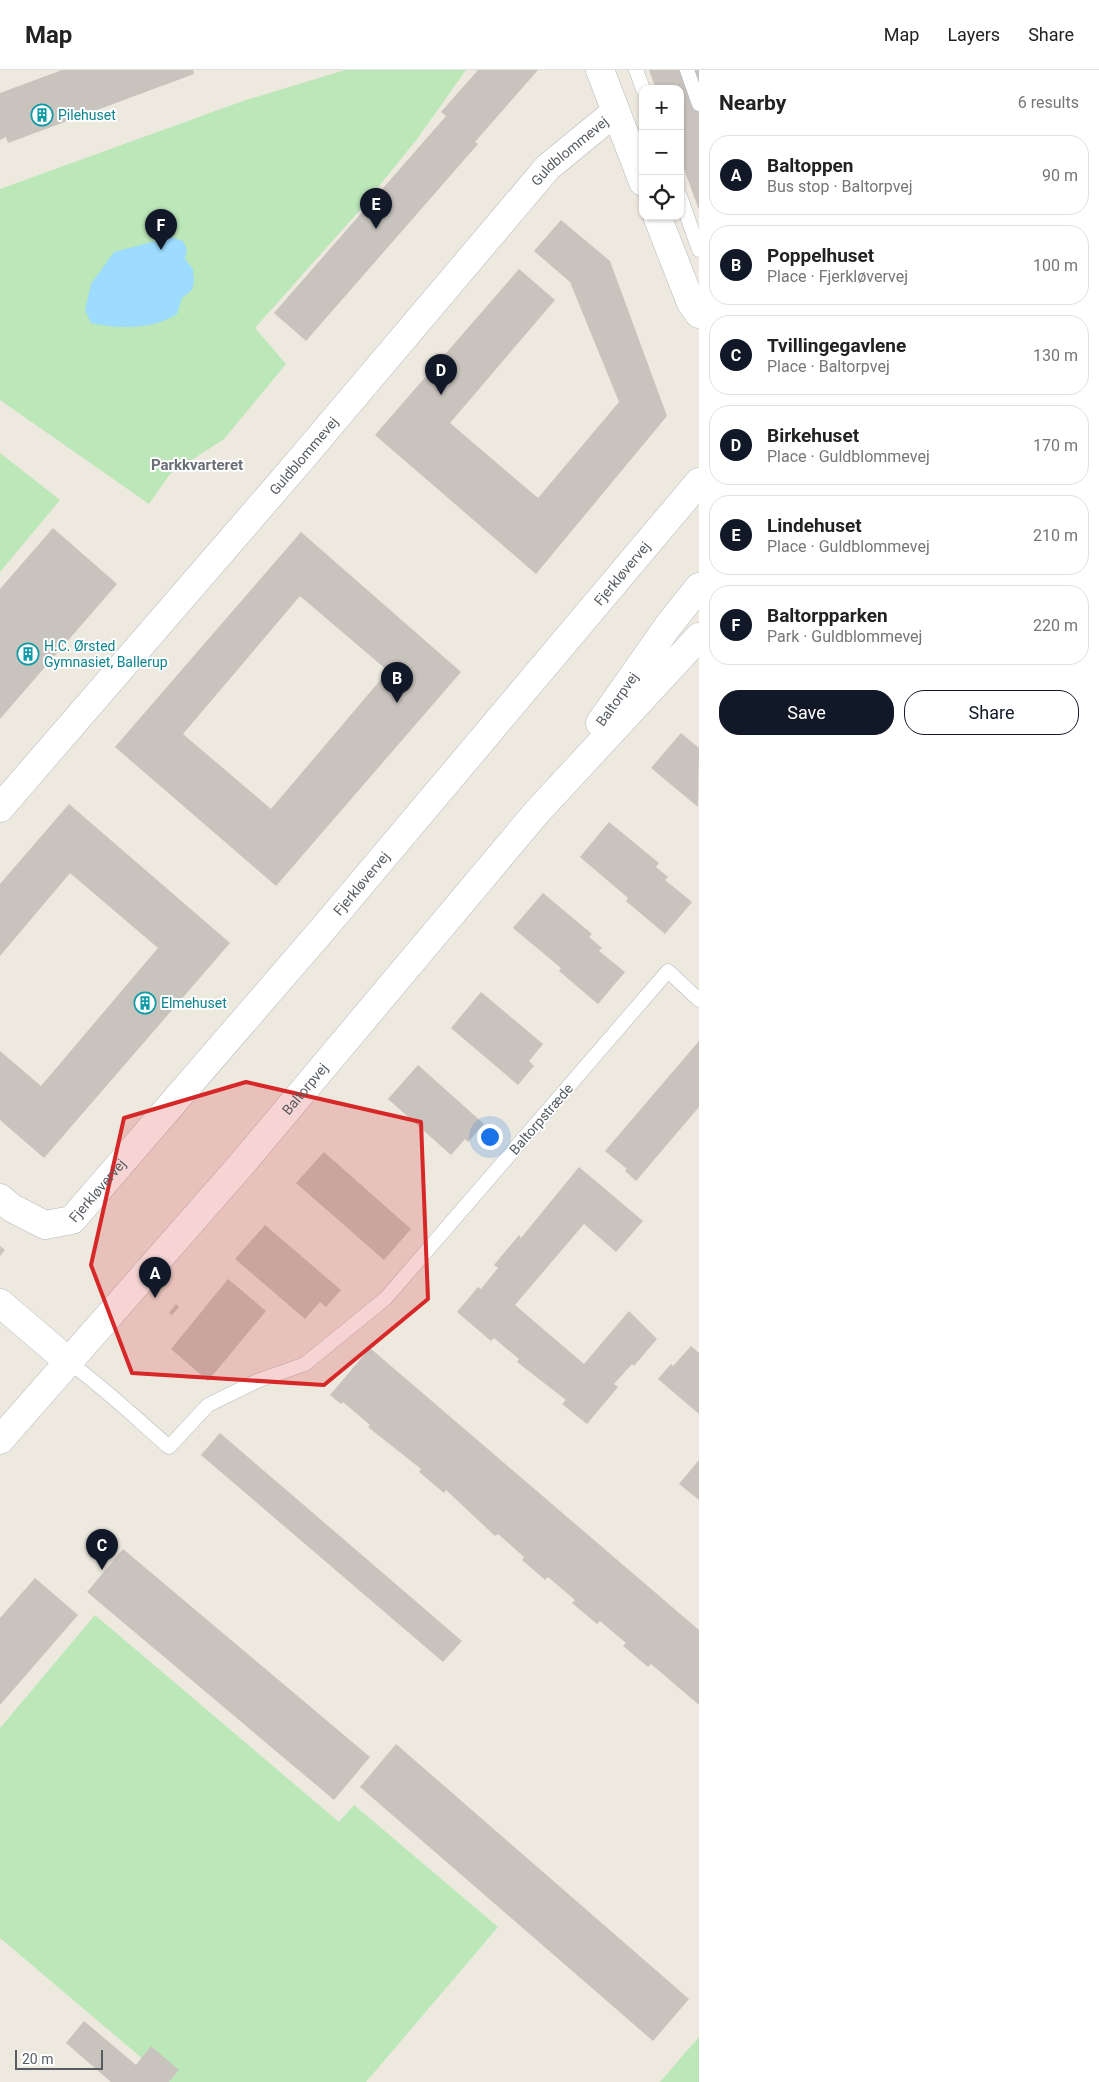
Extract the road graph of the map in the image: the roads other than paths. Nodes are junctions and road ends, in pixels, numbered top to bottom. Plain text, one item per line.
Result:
1 (600, 70) edge
2 (636, 70) edge
3 (687, 70) edge
4 (642, 85) edge
5 (699, 104) edge
6 (614, 112) junction
7 (640, 175) edge
8 (684, 217) edge
9 (660, 220) edge
10 (691, 253) edge
11 (699, 314) edge
12 (699, 482) edge
13 (699, 587) edge
14 (699, 637) edge
15 (0, 808) edge
16 (538, 812) junction
17 (699, 1000) edge
18 (0, 1198) edge
19 (0, 1303) edge
20 (69, 1362) junction
21 (0, 1440) edge

1 - 6 street
2 - 4 lane
3 - 5 lane
6 - 7 street
6 - 15 street, Guldblommevej
8 - 10 lane
9 - 10 street
10 - 11 street
12 - 18 street, Fjerkløvervej
13 - 16 street, Baltorpvej
14 - 16 street, Baltorpvej
16 - 20 street, Baltorpvej
17 - 20 lane, Baltorpstræde
19 - 20 street
20 - 21 street, Baltorpvej

